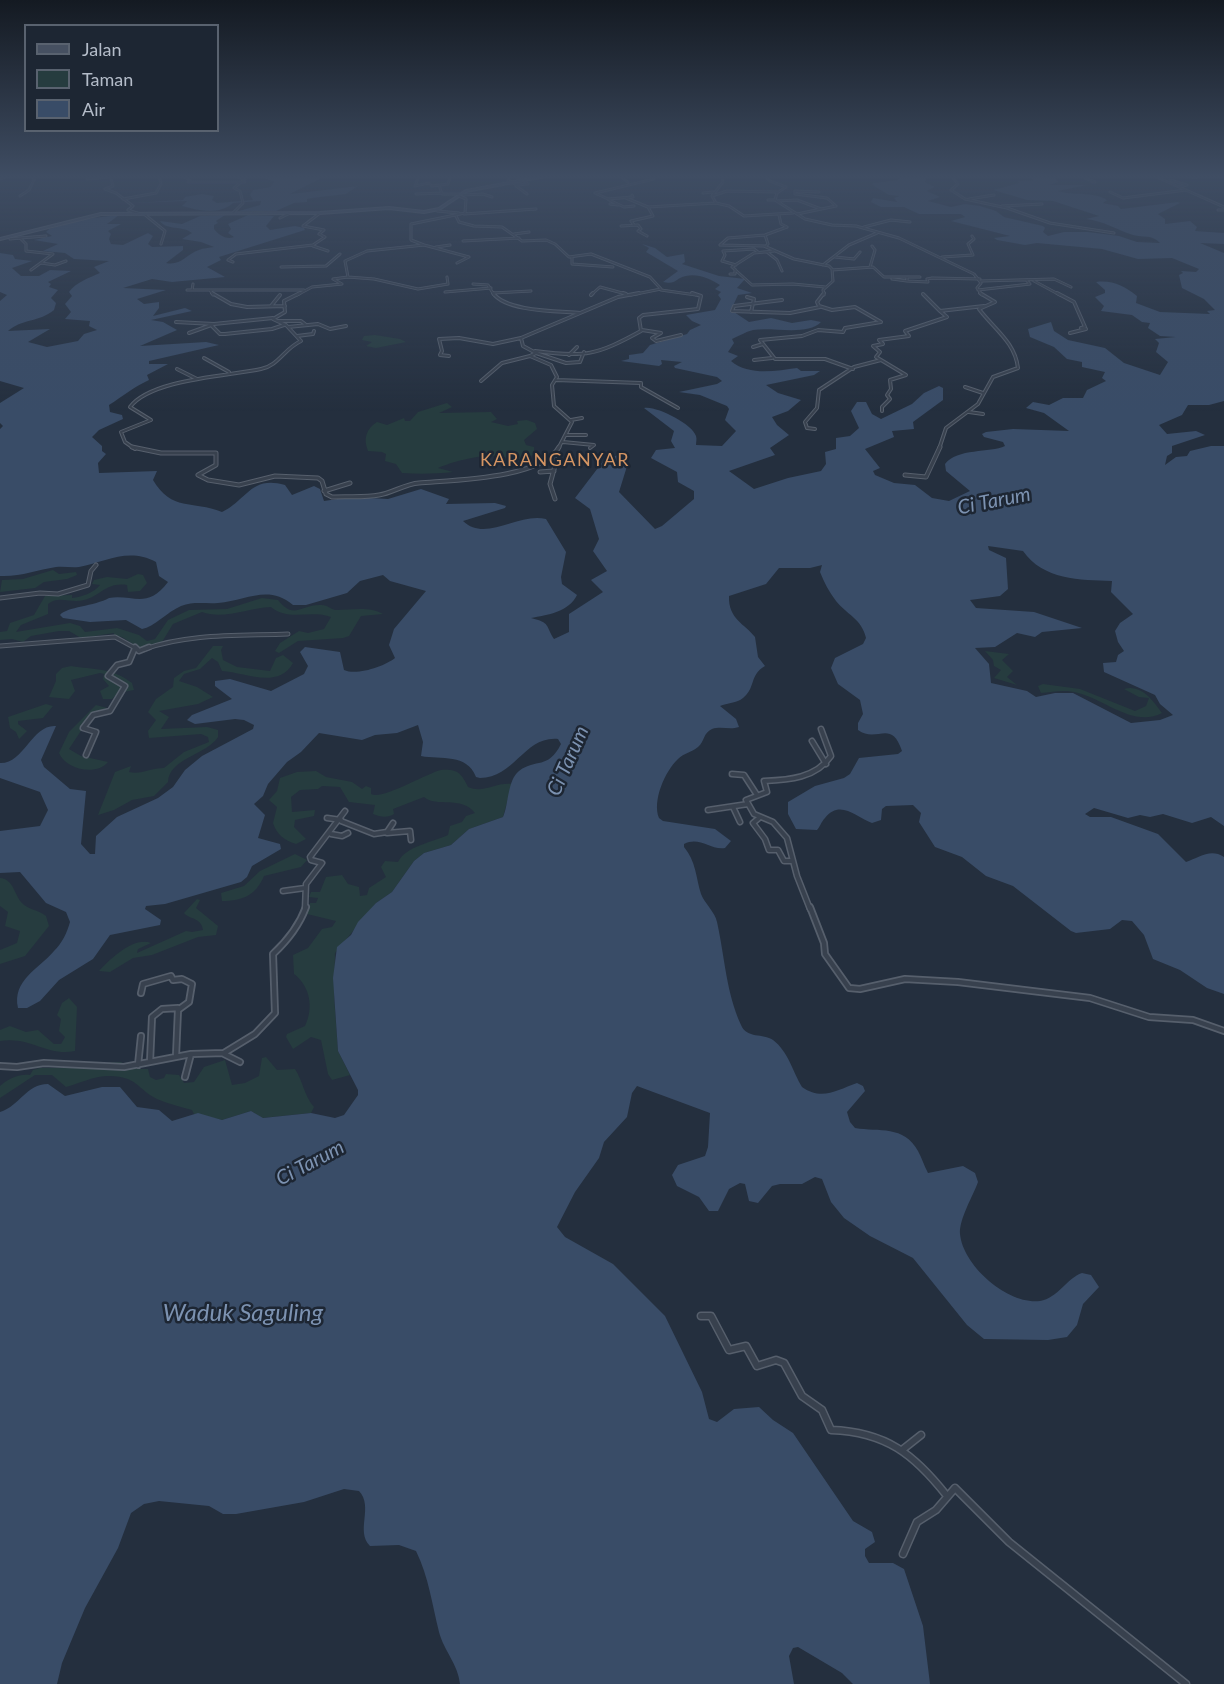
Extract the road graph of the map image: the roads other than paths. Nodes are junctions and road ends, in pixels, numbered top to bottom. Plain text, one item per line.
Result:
1 (49, 254) edge
2 (240, 254) edge
3 (340, 254) dead end
4 (363, 254) edge
5 (458, 254) edge
6 (564, 254) edge
7 (724, 254) edge
8 (755, 254) edge
9 (767, 254) edge
10 (781, 254) edge
11 (840, 254) edge
12 (859, 254) edge
13 (874, 254) edge
14 (932, 254) edge
15 (973, 254) edge
16 (572, 257) junction
17 (836, 257) junction
18 (941, 258) junction
19 (334, 260) junction
20 (465, 260) junction
21 (66, 261) dead end
22 (346, 261) junction
23 (233, 262) dead end
24 (40, 263) junction
25 (456, 263) dead end
26 (469, 263) dead end
27 (786, 264) dead end
28 (736, 265) junction
29 (778, 265) junction
30 (822, 265) junction
31 (281, 267) dead end
32 (613, 267) dead end
33 (870, 267) junction
34 (735, 269) junction
35 (31, 270) dead end
36 (832, 270) junction
37 (782, 271) dead end
38 (730, 274) dead end
39 (888, 274) dead end
40 (348, 277) junction
41 (447, 277) dead end
42 (892, 277) junction
43 (920, 277) dead end
44 (907, 279) junction
45 (980, 280) junction
46 (1026, 281) junction
47 (913, 282) junction
48 (1034, 282) junction
49 (193, 284) dead end
50 (473, 284) dead end
51 (205, 285) dead end
52 (916, 285) dead end
53 (825, 287) junction
54 (1071, 287) dead end
55 (491, 288) junction
56 (210, 289) junction
57 (187, 290) dead end
58 (192, 290) junction
59 (203, 290) junction
60 (235, 290) junction
61 (304, 290) junction
62 (661, 290) junction
63 (978, 290) junction
64 (531, 291) dead end
65 (445, 292) dead end
66 (493, 293) junction
67 (212, 294) junction
68 (626, 294) junction
69 (923, 294) dead end
70 (280, 295) dead end
71 (591, 295) dead end
72 (747, 297) dead end
73 (782, 300) dead end
74 (754, 303) junction
75 (271, 306) junction
76 (285, 306) junction
77 (988, 306) junction
78 (820, 307) junction
79 (940, 311) junction
80 (751, 312) junction
81 (581, 314) junction
82 (274, 319) junction
83 (176, 322) dead end
84 (305, 324) junction
85 (213, 325) junction
86 (286, 326) junction
87 (346, 326) dead end
88 (642, 330) junction
89 (314, 331) dead end
90 (189, 333) dead end
91 (1070, 333) dead end
92 (681, 335) dead end
93 (297, 336) junction
94 (521, 338) junction
95 (763, 344) junction
96 (577, 347) dead end
97 (753, 347) dead end
98 (535, 352) junction
99 (584, 352) junction
100 (449, 356) dead end
101 (530, 356) junction
102 (570, 356) junction
103 (204, 358) dead end
104 (773, 358) junction
105 (580, 359) junction
106 (754, 360) dead end
107 (881, 360) junction
108 (177, 369) dead end
109 (853, 369) junction
110 (231, 373) junction
111 (198, 379) junction
112 (555, 380) junction
113 (482, 381) dead end
114 (965, 387) dead end
115 (983, 393) junction
116 (678, 408) dead end
117 (882, 411) dead end
118 (969, 412) junction
119 (983, 414) dead end
120 (582, 418) dead end
121 (571, 420) junction
122 (815, 429) dead end
123 (566, 435) junction
124 (586, 435) dead end
125 (562, 442) junction
126 (590, 448) dead end
127 (163, 453) junction
128 (166, 456) dead end
129 (554, 456) junction
130 (554, 471) junction
131 (540, 472) dead end
132 (905, 475) dead end
133 (350, 483) dead end
134 (324, 491) junction
135 (555, 499) dead end
136 (96, 565) dead end
137 (0, 598) edge
138 (288, 634) dead end
139 (0, 645) edge
140 (135, 648) junction
141 (821, 729) dead end
142 (812, 741) dead end
143 (86, 755) dead end
144 (826, 764) junction
145 (732, 774) dead end
146 (757, 795) junction
147 (747, 804) junction
148 (733, 807) junction
149 (708, 810) dead end
150 (345, 812) dead end
151 (759, 818) junction
152 (327, 819) dead end
153 (341, 820) junction
154 (740, 822) dead end
155 (393, 823) dead end
156 (348, 832) dead end
157 (386, 832) junction
158 (330, 834) junction
159 (411, 840) dead end
160 (793, 861) junction
161 (305, 888) junction
162 (283, 891) dead end
163 (141, 993) dead end
164 (179, 1008) junction
165 (1224, 1031) edge
166 (141, 1036) dead end
167 (224, 1053) junction
168 (190, 1054) junction
169 (176, 1056) junction
170 (150, 1062) junction
171 (240, 1062) dead end
172 (138, 1065) junction
173 (0, 1066) edge
174 (185, 1077) dead end
175 (701, 1316) dead end
176 (921, 1435) dead end
177 (902, 1450) junction
178 (947, 1496) junction
179 (903, 1554) dead end
180 (1186, 1684) edge

1 - 24 street
2 - 23 street
3 - 19 street
4 - 22 street
5 - 20 street
6 - 16 street
7 - 28 street
8 - 28 street
9 - 29 street
10 - 30 street
11 - 17 street
12 - 17 street
13 - 33 street
14 - 18 street
15 - 18 street
16 - 32 street
16 - 62 street
17 - 30 street
18 - 45 street
19 - 22 street
19 - 31 street
20 - 25 street
20 - 26 street
21 - 24 street
22 - 40 street
24 - 35 street
27 - 29 street
28 - 34 street
29 - 37 street
30 - 36 street
33 - 36 street
33 - 42 street
34 - 38 street
34 - 53 street
36 - 53 street
39 - 42 street
40 - 41 street
40 - 61 street
42 - 44 street
43 - 44 street
44 - 47 street
45 - 46 street
45 - 47 street
45 - 63 street
46 - 48 street
46 - 63 street
47 - 52 street
48 - 54 street
48 - 91 street
49 - 58 street
50 - 55 street
51 - 59 street
53 - 78 street
55 - 65 street
55 - 66 street
56 - 59 street
56 - 60 street
56 - 67 street
57 - 58 street
58 - 59 street
60 - 61 street
60 - 67 street
61 - 76 street
62 - 68 street
62 - 88 street
63 - 77 street
64 - 66 street
66 - 81 street
67 - 75 street
68 - 71 street
68 - 81 street
69 - 79 street
70 - 75 street
72 - 74 street
73 - 74 street
74 - 80 street
74 - 80 street
75 - 76 street
76 - 82 street
77 - 79 street
77 - 115 street
78 - 80 street
78 - 95 street
79 - 107 street
81 - 94 street
82 - 84 street
82 - 85 street
82 - 86 street
83 - 85 street
84 - 86 street
84 - 87 street
85 - 86 street
85 - 90 street
86 - 93 street
88 - 92 street
88 - 99 street
89 - 93 street
93 - 110 street
94 - 98 street
94 - 100 street
95 - 97 street
95 - 104 street
96 - 102 street
98 - 101 street
98 - 102 street
98 - 105 street
99 - 102 street
99 - 105 street
101 - 112 street
101 - 113 street
102 - 105 street
103 - 110 street
104 - 106 street
104 - 109 street
107 - 109 street
107 - 117 street
108 - 111 street
109 - 122 street
110 - 111 street
111 - 127 street
112 - 116 street
112 - 121 street
114 - 115 street
115 - 118 street
118 - 119 street
118 - 132 street
120 - 121 street
121 - 123 street
123 - 124 street
123 - 125 street
125 - 126 street
125 - 129 street
127 - 128 street
127 - 134 street
129 - 130 street
129 - 134 street
130 - 131 street
130 - 135 street
133 - 134 street
136 - 137 street
138 - 140 street
139 - 140 street
140 - 143 street
141 - 144 street
142 - 144 street
144 - 146 street
145 - 146 street
146 - 147 street
147 - 148 street
147 - 151 street
148 - 149 street
148 - 154 street
150 - 153 street
151 - 160 street
151 - 160 street
152 - 153 street
153 - 157 street
153 - 158 street
155 - 157 street
156 - 158 street
157 - 159 street
158 - 161 street
160 - 165 street
161 - 162 street
161 - 167 street
163 - 164 street
164 - 169 street
164 - 170 street
166 - 172 street
167 - 168 street
167 - 171 street
168 - 169 street
168 - 174 street
169 - 170 street
170 - 172 street
172 - 173 street
175 - 177 street
176 - 177 street
177 - 178 street
178 - 179 street
178 - 180 street

